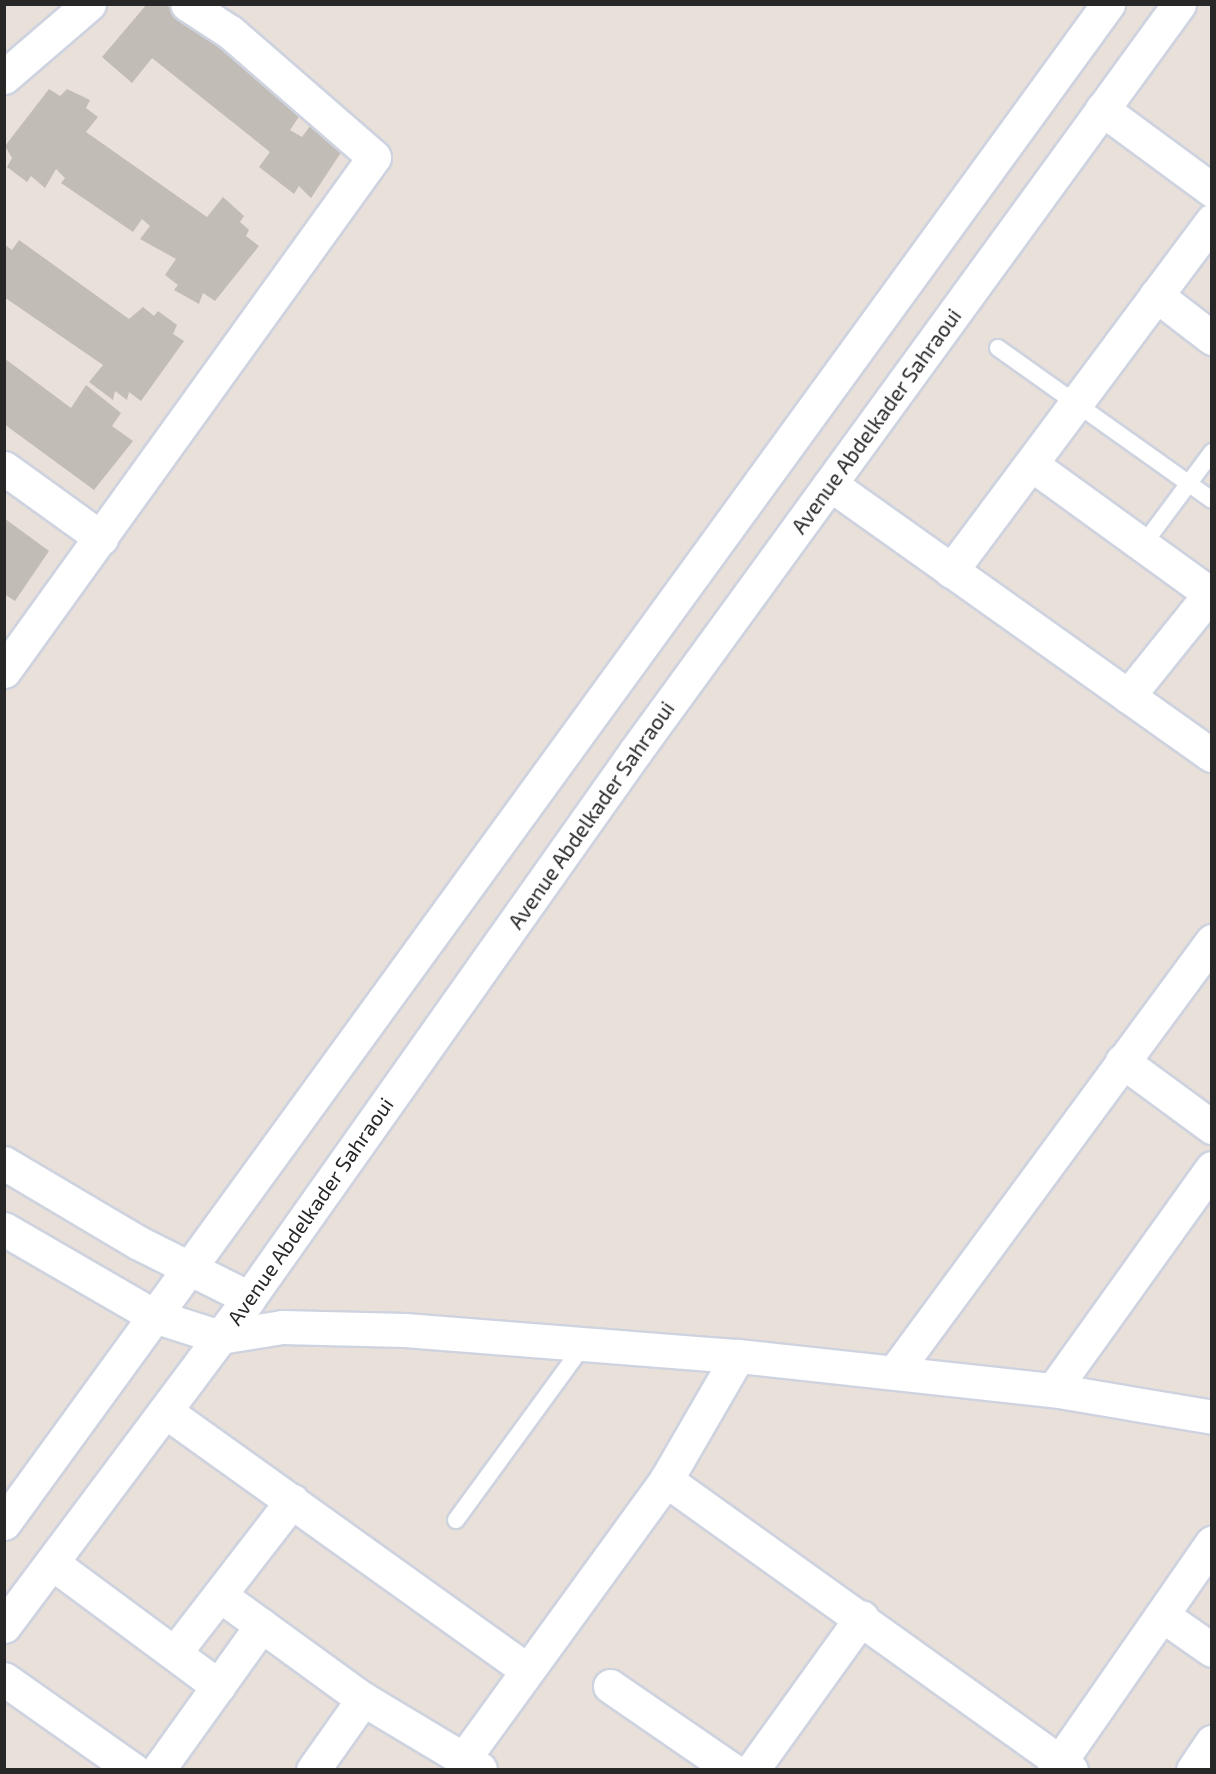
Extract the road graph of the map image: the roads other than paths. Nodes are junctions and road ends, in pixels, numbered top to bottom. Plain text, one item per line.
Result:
1 (89, 4) edge
2 (187, 4) edge
3 (1108, 4) edge
4 (1179, 4) edge
5 (11, 57) edge
6 (1102, 109) junction
7 (1212, 190) edge
8 (1212, 221) edge
9 (1156, 295) junction
10 (1212, 338) edge
11 (998, 348) dead end
12 (1074, 404) junction
13 (1212, 452) edge
14 (1031, 464) junction
15 (4, 468) edge
16 (1189, 483) junction
17 (830, 484) junction
18 (1212, 500) edge
19 (101, 538) junction
20 (1143, 545) junction
21 (951, 571) junction
22 (1211, 594) edge
23 (4, 671) edge
24 (1128, 696) junction
25 (1212, 755) edge
26 (1212, 941) edge
27 (1122, 1061) junction
28 (1212, 1127) edge
29 (4, 1163) edge
30 (1212, 1168) edge
31 (4, 1229) edge
32 (186, 1269) junction
33 (249, 1298) junction
34 (154, 1316) junction
35 (282, 1327) junction
36 (220, 1337) junction
37 (582, 1347) junction
38 (738, 1356) junction
39 (896, 1370) junction
40 (1053, 1390) junction
41 (165, 1411) junction
42 (1210, 1414) edge
43 (666, 1480) junction
44 (292, 1501) junction
45 (456, 1520) dead end
46 (4, 1523) edge
47 (1212, 1543) edge
48 (52, 1563) junction
49 (221, 1596) junction
50 (1162, 1615) junction
51 (862, 1617) junction
52 (262, 1625) junction
53 (4, 1626) edge
54 (1212, 1650) edge
55 (176, 1651) junction
56 (525, 1669) junction
57 (4, 1678) edge
58 (218, 1686) junction
59 (610, 1686) dead end
60 (363, 1699) junction
61 (1212, 1742) edge
62 (472, 1765) edge
63 (1062, 1767) edge
64 (133, 1770) edge
65 (158, 1770) edge
66 (313, 1770) edge
67 (732, 1770) edge
68 (752, 1770) edge
69 (1193, 1770) edge

1 - 5 street
2 - 19 street
3 - 32 street
4 - 6 street, Avenue Abdelkader Sahraoui
6 - 7 street
6 - 17 street, Avenue Abdelkader Sahraoui
8 - 9 street
9 - 10 street
9 - 12 street
11 - 12 lane
12 - 14 street
12 - 16 lane
13 - 16 lane
14 - 20 street
14 - 21 street
15 - 19 street
16 - 18 lane
16 - 20 lane
17 - 21 street
17 - 33 street, Avenue Abdelkader Sahraoui
19 - 23 street
20 - 22 street
21 - 24 street
22 - 24 street
24 - 25 street
26 - 27 street
27 - 28 street
27 - 39 street
29 - 32 street
30 - 40 street
31 - 34 street
32 - 33 street
32 - 34 street
33 - 35 street
33 - 36 street, Avenue Abdelkader Sahraoui
34 - 36 street
34 - 46 street
35 - 36 street
35 - 37 street
36 - 41 street, Avenue Abdelkader Sahraoui
37 - 38 street
37 - 45 lane
38 - 39 street
38 - 43 street
39 - 40 street
40 - 42 street
41 - 44 street
41 - 48 street, Avenue Abdelkader Sahraoui
43 - 51 street
43 - 56 street
44 - 49 street
44 - 56 street
47 - 50 street
48 - 53 street, Avenue Abdelkader Sahraoui
48 - 55 street
49 - 52 street
49 - 55 street
50 - 54 street
50 - 63 street
51 - 63 street
51 - 68 street
52 - 58 street
52 - 60 street
55 - 58 street
56 - 62 street
57 - 64 street
58 - 65 street
59 - 67 street
60 - 62 street
60 - 66 street
61 - 69 street

